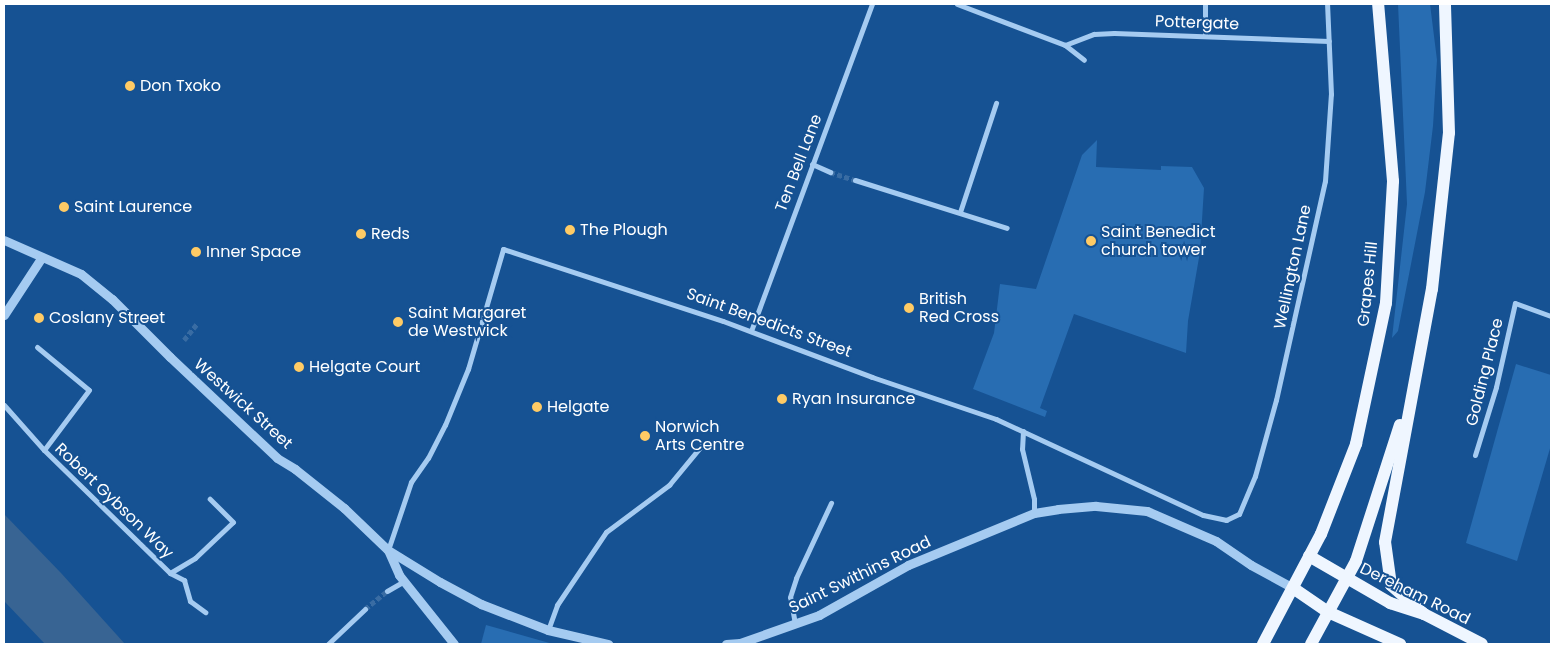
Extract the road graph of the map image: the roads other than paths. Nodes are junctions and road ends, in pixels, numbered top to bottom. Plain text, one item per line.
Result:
1 (872, 4) edge
2 (958, 4) edge
3 (1205, 4) edge
4 (1327, 4) edge
5 (1378, 4) edge
6 (1445, 4) edge
7 (1205, 36) junction
8 (1329, 41) junction
9 (1065, 45) junction
10 (1084, 60) dead end
11 (996, 104) dead end
12 (812, 164) junction
13 (830, 172) tunnel mouth
14 (855, 180) tunnel mouth
15 (960, 212) junction
16 (1007, 228) dead end
17 (4, 240) edge
18 (42, 257) junction
19 (4, 315) edge
20 (1551, 316) edge
21 (751, 331) junction
22 (38, 347) dead end
23 (1413, 387) junction
24 (4, 404) edge
25 (1023, 431) junction
26 (702, 445) dead end
27 (44, 450) junction
28 (1475, 455) dead end
29 (210, 499) dead end
30 (831, 503) dead end
31 (1034, 513) junction
32 (1226, 520) joint
33 (388, 550) junction
34 (1309, 556) junction
35 (170, 573) junction
36 (1346, 579) junction
37 (404, 581) junction
38 (1293, 588) junction
39 (387, 591) tunnel mouth
40 (365, 609) tunnel mouth
41 (205, 612) dead end
42 (1328, 612) junction
43 (1424, 614) junction
44 (795, 625) junction
45 (548, 630) junction
46 (328, 644) edge
47 (454, 644) edge
48 (608, 644) edge
49 (726, 644) edge
50 (1262, 644) edge
51 (1311, 644) edge
52 (1400, 644) edge
53 (1482, 644) edge

1 - 12 street, Ten Bell Lane
2 - 9 street
3 - 7 street
4 - 8 street, Wellington Lane
5 - 34 main road, Grapes Hill
6 - 23 main road
7 - 8 street, Pottergate
7 - 9 street, Pottergate
8 - 32 street, Wellington Lane
9 - 10 street
11 - 15 street
12 - 13 street
12 - 21 street, Ten Bell Lane
14 - 15 street
15 - 16 street
17 - 18 street, Westwick Street
18 - 19 street
18 - 33 street, Westwick Street
20 - 28 street, Golding Place
21 - 25 street, Saint Benedicts Street
21 - 33 street, Saint Benedicts Street
22 - 27 street
23 - 36 main road
23 - 43 main road
24 - 27 street, Robert Gybson Way
25 - 31 street
25 - 32 street, Saint Benedicts Street
26 - 45 street
27 - 35 street, Robert Gybson Way
29 - 35 street
30 - 44 street
31 - 38 street
31 - 44 street, Saint Swithins Road
33 - 37 street, Westwick Street
33 - 45 street
34 - 36 main road, Dereham Road
34 - 38 main road, Grapes Hill
35 - 41 street, Robert Gybson Way
36 - 42 main road
36 - 43 main road, Dereham Road
37 - 39 street
37 - 47 street, Westwick Street
38 - 42 main road
38 - 50 main road, Grapes Hill
40 - 46 street
42 - 51 main road
42 - 52 main road
43 - 53 main road, Dereham Road
44 - 49 street, Saint Swithins Road
45 - 48 street

